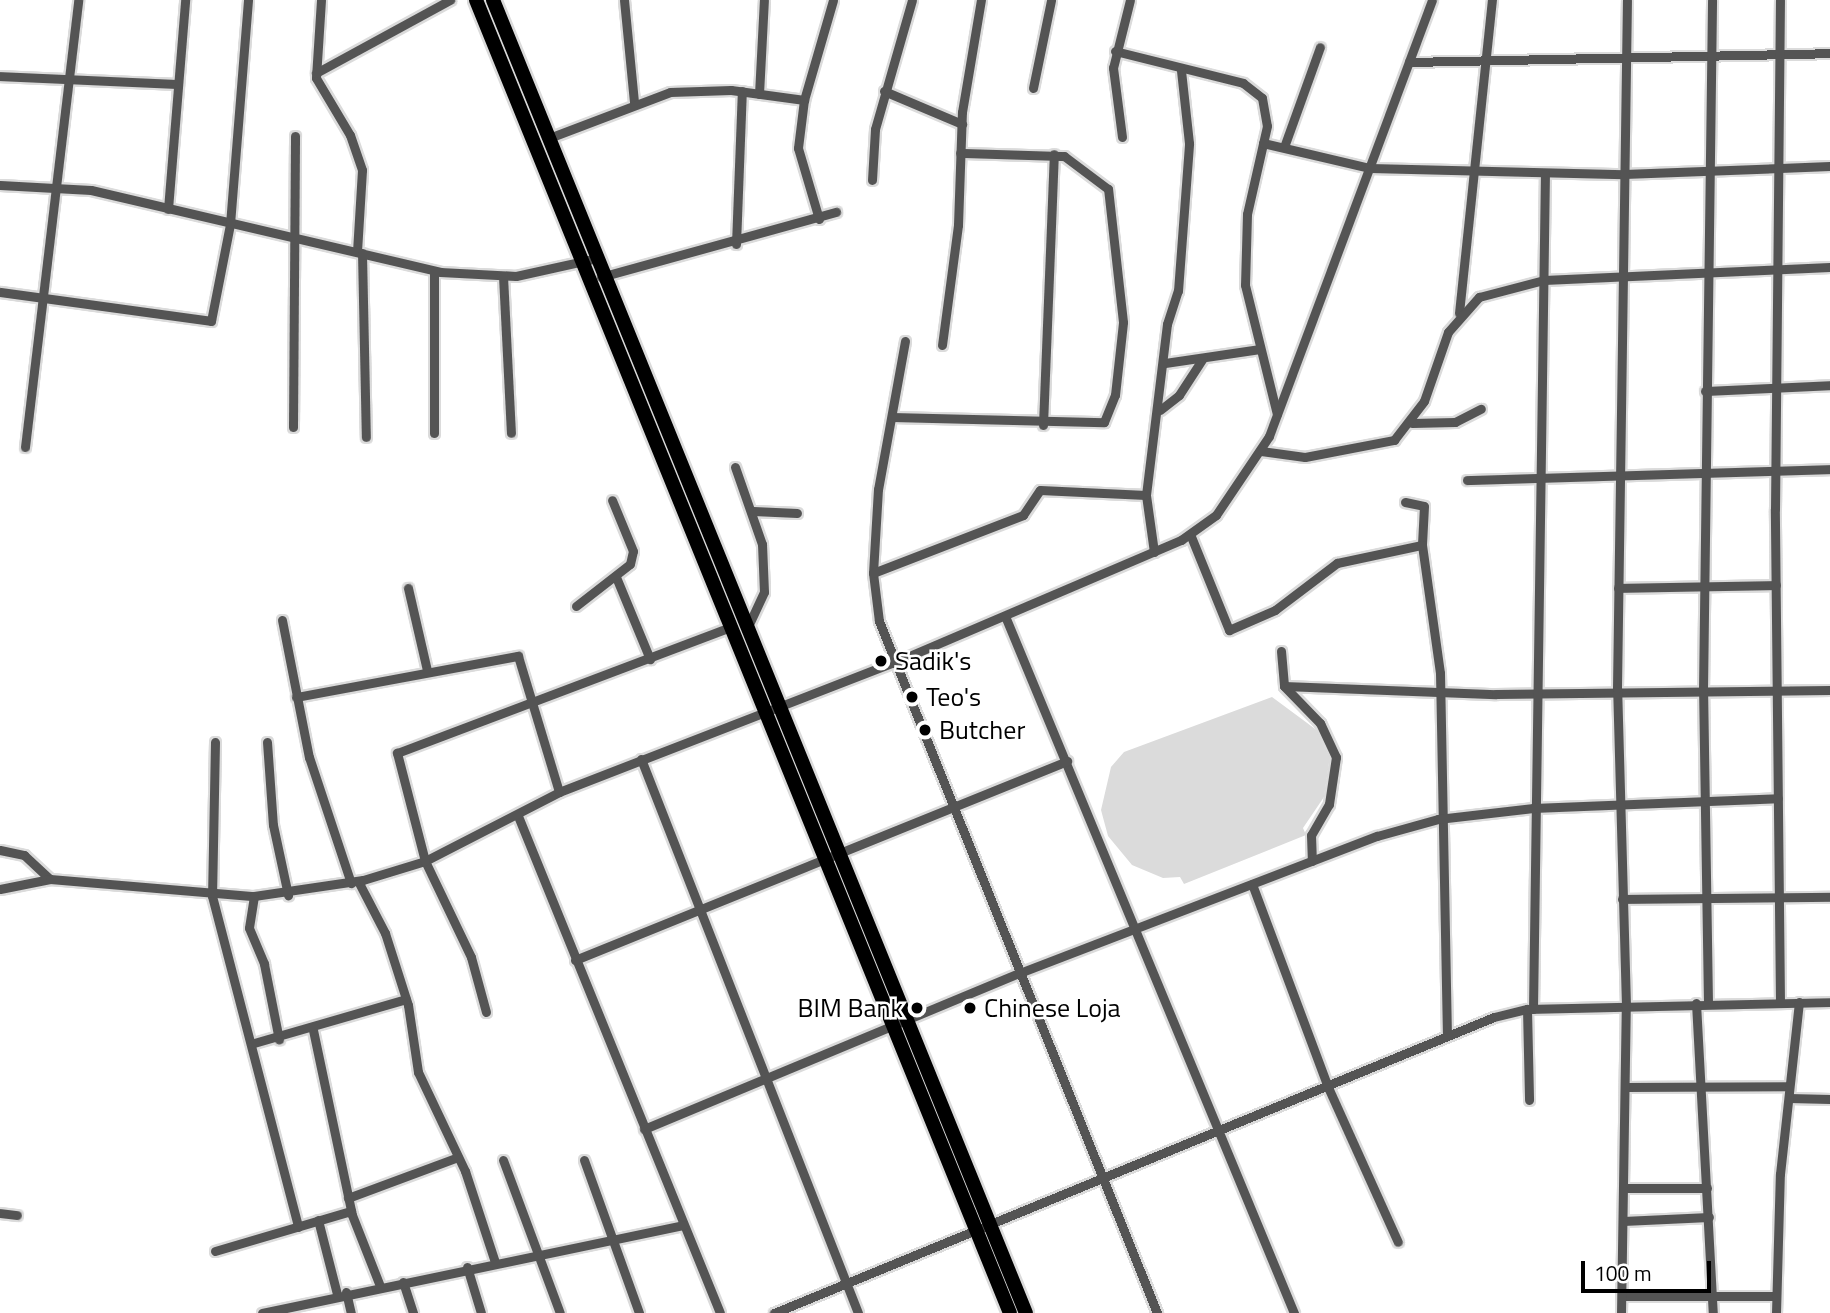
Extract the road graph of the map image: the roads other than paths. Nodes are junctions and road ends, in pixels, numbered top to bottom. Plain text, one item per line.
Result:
1 (78, 0) edge
2 (185, 0) edge
3 (248, 0) edge
4 (321, 0) edge
5 (450, 0) edge
6 (476, 0) edge
7 (493, 0) edge
8 (624, 0) edge
9 (764, 0) edge
10 (833, 0) edge
11 (912, 0) edge
12 (981, 0) edge
13 (1051, 0) edge
14 (1130, 0) edge
15 (1432, 0) edge
16 (1492, 0) edge
17 (1627, 0) edge
18 (1712, 0) edge
19 (1780, 0) edge
20 (1320, 47) dead end
21 (1115, 51) junction
22 (1830, 53) edge
23 (1779, 54) junction
24 (1710, 56) junction
25 (1626, 61) junction
26 (1409, 62) junction
27 (1485, 63) junction
28 (1181, 70) junction
29 (316, 73) junction
30 (0, 76) edge
31 (69, 78) junction
32 (178, 84) junction
33 (1032, 88) dead end
34 (742, 91) junction
35 (884, 91) junction
36 (759, 93) junction
37 (804, 100) junction
38 (634, 102) junction
39 (962, 124) junction
40 (295, 136) dead end
41 (1122, 137) dead end
42 (549, 138) junction
43 (1263, 143) junction
44 (1284, 147) junction
45 (960, 153) junction
46 (1054, 154) junction
47 (1781, 166) junction
48 (1830, 166) edge
49 (1370, 168) junction
50 (1707, 170) junction
51 (1470, 172) junction
52 (1545, 174) junction
53 (1623, 174) junction
54 (872, 180) dead end
55 (0, 185) edge
56 (57, 187) junction
57 (169, 209) junction
58 (835, 212) dead end
59 (819, 219) junction
60 (230, 224) junction
61 (294, 238) junction
62 (736, 244) junction
63 (360, 252) junction
64 (598, 258) junction
65 (584, 264) junction
66 (1830, 267) edge
67 (434, 271) junction
68 (1780, 272) junction
69 (1705, 274) junction
70 (1622, 275) junction
71 (503, 276) junction
72 (605, 276) junction
73 (1544, 280) junction
74 (591, 281) junction
75 (0, 292) edge
76 (48, 296) junction
77 (1459, 313) junction
78 (905, 341) dead end
79 (942, 345) dead end
80 (1259, 349) junction
81 (1203, 358) junction
82 (1165, 363) junction
83 (1830, 386) edge
84 (1778, 389) junction
85 (1705, 391) junction
86 (1481, 409) dead end
87 (1160, 410) junction
88 (1278, 414) junction
89 (892, 417) junction
90 (1412, 423) junction
91 (1044, 425) junction
92 (293, 427) dead end
93 (434, 433) dead end
94 (511, 433) dead end
95 (366, 437) dead end
96 (25, 447) dead end
97 (1261, 451) junction
98 (734, 467) dead end
99 (1830, 469) edge
100 (1776, 470) junction
101 (1705, 472) junction
102 (1619, 474) junction
103 (1539, 475) junction
104 (1467, 480) dead end
105 (1146, 495) junction
106 (612, 500) dead end
107 (1405, 502) dead end
108 (753, 511) junction
109 (797, 513) dead end
110 (1190, 534) junction
111 (703, 538) junction
112 (1422, 545) junction
113 (1154, 552) junction
114 (873, 573) junction
115 (616, 578) junction
116 (1776, 585) junction
117 (1704, 587) junction
118 (1618, 588) junction
119 (408, 589) dead end
120 (576, 606) dead end
121 (1004, 615) junction
122 (282, 620) dead end
123 (732, 627) junction
124 (747, 628) junction
125 (1281, 651) dead end
126 (650, 659) junction
127 (895, 662) junction
128 (427, 670) junction
129 (1284, 686) junction
130 (1617, 688) junction
131 (1777, 690) junction
132 (1830, 690) edge
133 (1703, 691) junction
134 (1533, 692) junction
135 (1439, 693) junction
136 (296, 697) junction
137 (536, 705) junction
138 (772, 709) junction
139 (215, 741) dead end
140 (267, 742) dead end
141 (641, 758) junction
142 (1067, 761) junction
143 (559, 792) junction
144 (1778, 798) junction
145 (1705, 799) junction
146 (1620, 803) junction
147 (954, 805) junction
148 (1533, 808) junction
149 (518, 816) junction
150 (1438, 819) junction
151 (0, 850) edge
152 (831, 854) junction
153 (425, 861) junction
154 (1312, 861) junction
155 (50, 879) junction
156 (354, 882) junction
157 (1252, 884) junction
158 (0, 889) edge
159 (288, 895) junction
160 (212, 896) junction
161 (254, 897) junction
162 (1779, 897) junction
163 (1830, 897) edge
164 (1706, 898) junction
165 (1622, 899) junction
166 (702, 909) junction
167 (1139, 928) junction
168 (575, 960) junction
169 (1022, 972) junction
170 (407, 999) junction
171 (1780, 1002) junction
172 (1799, 1002) junction
173 (1830, 1002) edge
174 (1696, 1003) junction
175 (1708, 1003) junction
176 (1626, 1006) junction
177 (1530, 1009) junction
178 (486, 1012) dead end
179 (901, 1022) junction
180 (313, 1030) junction
181 (1447, 1033) junction
182 (279, 1040) junction
183 (254, 1043) junction
184 (767, 1076) junction
185 (1327, 1085) junction
186 (1700, 1085) junction
187 (1789, 1086) junction
188 (1625, 1087) junction
189 (1788, 1098) junction
190 (1830, 1099) edge
191 (1529, 1100) dead end
192 (644, 1129) junction
193 (1221, 1131) junction
194 (458, 1157) junction
195 (503, 1160) dead end
196 (584, 1160) dead end
197 (1106, 1177) junction
198 (1624, 1188) junction
199 (1707, 1188) junction
200 (348, 1198) junction
201 (351, 1211) junction
202 (0, 1213) edge
203 (17, 1215) dead end
204 (1710, 1217) junction
205 (318, 1220) junction
206 (1623, 1220) junction
207 (683, 1225) junction
208 (298, 1227) junction
209 (984, 1227) junction
210 (611, 1242) junction
211 (1398, 1242) dead end
212 (215, 1251) dead end
213 (538, 1256) junction
214 (495, 1262) junction
215 (467, 1267) junction
216 (403, 1282) junction
217 (380, 1286) junction
218 (847, 1286) junction
219 (342, 1293) junction
220 (1622, 1296) junction
221 (1713, 1296) junction
222 (1776, 1296) junction
223 (262, 1313) edge
224 (351, 1313) edge
225 (413, 1313) edge
226 (481, 1313) edge
227 (560, 1313) edge
228 (639, 1313) edge
229 (720, 1313) edge
230 (774, 1313) edge
231 (858, 1313) edge
232 (1010, 1313) edge
233 (1026, 1313) edge
234 (1157, 1313) edge
235 (1294, 1313) edge
236 (1621, 1313) edge
237 (1713, 1313) edge
238 (1776, 1313) edge

1 - 31 street
2 - 32 street
3 - 60 street
4 - 29 street
5 - 29 street
6 - 65 main road
7 - 42 main road
8 - 38 street
9 - 36 street
10 - 37 street
11 - 35 street
12 - 39 street
13 - 33 street
14 - 21 street
15 - 26 street
16 - 27 street
17 - 25 street
18 - 24 street
19 - 23 street
20 - 44 street
21 - 28 street
21 - 41 street
22 - 23 street
23 - 24 street
23 - 47 street
24 - 25 street
24 - 50 street
25 - 27 street
25 - 53 street
26 - 27 street
26 - 49 street
27 - 51 street
28 - 43 street
28 - 82 street
29 - 63 street
30 - 31 street
31 - 32 street
31 - 56 street
32 - 57 street
34 - 36 street
34 - 38 street
34 - 62 street
35 - 39 street
35 - 54 street
36 - 37 street
37 - 59 street
38 - 42 street
39 - 45 street
40 - 61 street
42 - 64 main road
43 - 44 street
43 - 80 street
44 - 49 street
45 - 46 street
45 - 79 street
46 - 91 street
46 - 91 street
47 - 48 street
47 - 50 street
47 - 68 street
49 - 51 street
49 - 88 street
50 - 53 street
50 - 69 street
51 - 52 street
51 - 77 street
52 - 53 street
52 - 73 street
53 - 70 street
55 - 56 street
56 - 57 street
56 - 76 street
57 - 60 street
58 - 59 street
59 - 62 street
60 - 61 street
60 - 76 street
61 - 63 street
61 - 92 street
62 - 72 street
63 - 67 street
63 - 95 street
64 - 65 street
64 - 72 main road
65 - 71 street
65 - 74 main road
66 - 68 street
67 - 71 street
67 - 93 street
68 - 69 street
68 - 84 street
69 - 70 street
69 - 85 street
70 - 73 street
70 - 102 street
71 - 94 street
72 - 74 street
72 - 111 main road
73 - 77 street
73 - 103 street
74 - 111 main road
75 - 76 street
76 - 96 street
77 - 90 street
78 - 89 street
80 - 81 street
80 - 88 street
81 - 82 street
81 - 87 street
82 - 87 street
83 - 84 street
84 - 85 street
84 - 100 street
85 - 101 street
86 - 90 street
87 - 105 street
88 - 97 street
89 - 91 street
89 - 114 street
90 - 97 street
97 - 110 street
98 - 108 street
99 - 100 street
100 - 101 street
100 - 116 street
101 - 102 street
101 - 117 street
102 - 103 street
102 - 118 street
103 - 104 street
103 - 134 street
105 - 113 street
105 - 114 street
106 - 115 street
107 - 112 street
108 - 109 street
108 - 124 street
110 - 112 street
110 - 113 street
111 - 123 main road
111 - 124 main road
112 - 135 street
113 - 121 street
114 - 127 street
115 - 120 street
115 - 126 street
116 - 117 street
116 - 131 street
117 - 118 street
117 - 133 street
118 - 130 street
119 - 128 street
121 - 127 street
121 - 142 street
122 - 136 street
123 - 126 street
123 - 138 main road
124 - 138 main road
125 - 129 street
126 - 137 street
127 - 138 street
127 - 147 street
128 - 136 street
128 - 137 street
129 - 135 street
129 - 154 street
130 - 133 street
130 - 134 street
130 - 146 street
131 - 132 street
131 - 133 street
131 - 144 street
133 - 145 street
134 - 135 street
134 - 148 street
135 - 150 street
136 - 156 street
137 - 143 street
137 - 153 street
138 - 141 street
138 - 152 main road
139 - 160 street
140 - 159 street
141 - 143 street
141 - 166 street
142 - 147 street
142 - 167 street
143 - 149 street
144 - 145 street
144 - 162 street
145 - 146 street
145 - 164 street
146 - 148 street
146 - 165 street
147 - 152 street
147 - 169 street
148 - 150 street
148 - 177 street
149 - 153 street
149 - 168 street
150 - 154 street
150 - 181 street
151 - 155 street
152 - 166 street
152 - 179 main road
153 - 156 street
153 - 178 street
154 - 157 street
155 - 158 street
155 - 160 street
156 - 159 street
156 - 170 street
157 - 167 street
157 - 185 street
159 - 161 street
160 - 161 street
160 - 183 street
161 - 182 street
162 - 163 street
162 - 164 street
162 - 171 street
164 - 165 street
164 - 175 street
165 - 176 street
166 - 168 street
166 - 184 street
167 - 169 street
167 - 193 street
168 - 192 street
169 - 179 street
169 - 197 street
170 - 180 street
170 - 194 street
171 - 172 street
171 - 175 street
172 - 173 street
172 - 187 street
174 - 175 street
174 - 176 street
174 - 186 street
176 - 177 street
176 - 188 street
177 - 181 street
177 - 191 street
179 - 184 street
179 - 209 main road
180 - 182 street
180 - 200 street
181 - 185 street
182 - 183 street
183 - 208 street
184 - 192 street
184 - 218 street
185 - 193 street
185 - 211 street
186 - 187 street
186 - 188 street
186 - 199 street
187 - 189 street
188 - 198 street
189 - 190 street
189 - 222 street
192 - 207 street
193 - 197 street
193 - 235 street
194 - 200 street
194 - 214 street
195 - 213 street
196 - 210 street
197 - 209 street
197 - 234 street
198 - 199 street
198 - 206 street
199 - 204 street
200 - 201 street
201 - 205 street
201 - 217 street
202 - 203 street
204 - 206 street
204 - 221 street
205 - 208 street
205 - 219 street
206 - 220 street
207 - 210 street
207 - 229 street
208 - 212 street
209 - 218 street
209 - 232 main road
209 - 233 main road
210 - 213 street
210 - 228 street
213 - 214 street
213 - 227 street
214 - 215 street
215 - 216 street
215 - 226 street
216 - 217 street
216 - 225 street
217 - 219 street
218 - 230 street
218 - 231 street
219 - 223 street
219 - 224 street
220 - 221 street
220 - 236 street
221 - 222 street
221 - 237 street
222 - 238 street

